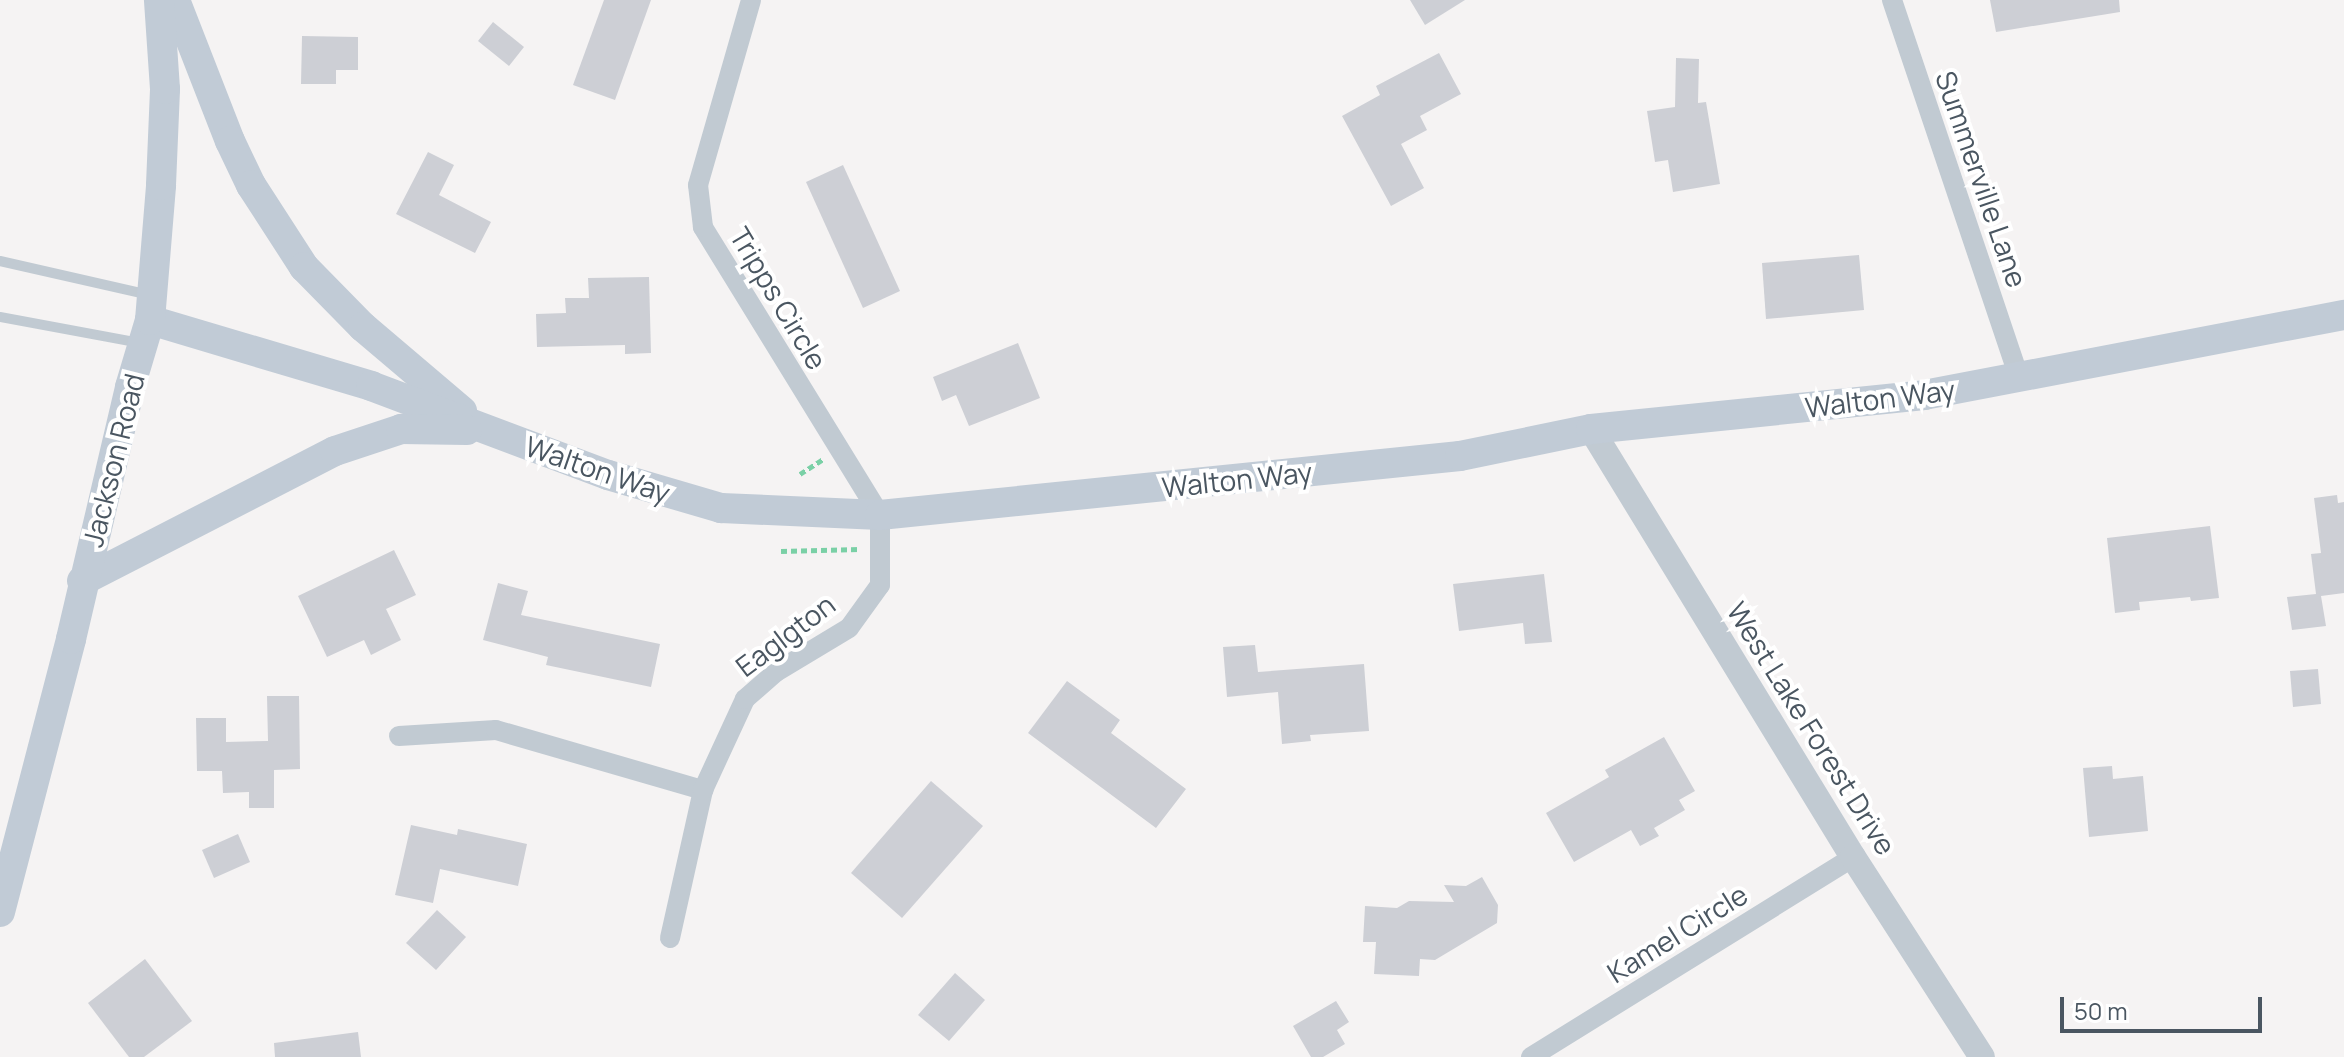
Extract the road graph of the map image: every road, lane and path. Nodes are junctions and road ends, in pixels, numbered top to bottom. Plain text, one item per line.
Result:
1 (159, 0) edge
2 (175, 0) edge
3 (751, 0) edge
4 (1892, 0) edge
5 (0, 261) edge
6 (2344, 315) edge
7 (0, 317) edge
8 (148, 320) junction
9 (2019, 377) junction
10 (1591, 429) junction
11 (485, 430) junction
12 (880, 515) junction
13 (880, 548) junction
14 (781, 551) dead end
15 (82, 581) junction
16 (399, 736) dead end
17 (703, 790) junction
18 (1853, 857) junction
19 (0, 912) edge
20 (670, 938) dead end
21 (1531, 1057) edge
22 (1982, 1057) edge

1 - 8 main road, Jackson Road
2 - 11 main road
3 - 12 street, Tripps Circle
4 - 9 street, Summerville Lane
5 - 8 lane
6 - 9 main road, Walton Way
7 - 8 lane
8 - 11 main road, Walton Way
8 - 15 main road, Jackson Road
9 - 10 main road, Walton Way
10 - 12 main road, Walton Way
10 - 18 street, West Lake Forest Drive
11 - 12 main road, Walton Way
11 - 15 main road
12 - 13 street, Eaglgton
13 - 14 path
13 - 17 street, Eaglgton
15 - 19 main road, Jackson Road
16 - 17 street
17 - 20 street, Eaglgton
18 - 21 street, Kamel Circle
18 - 22 street, West Lake Forest Drive

